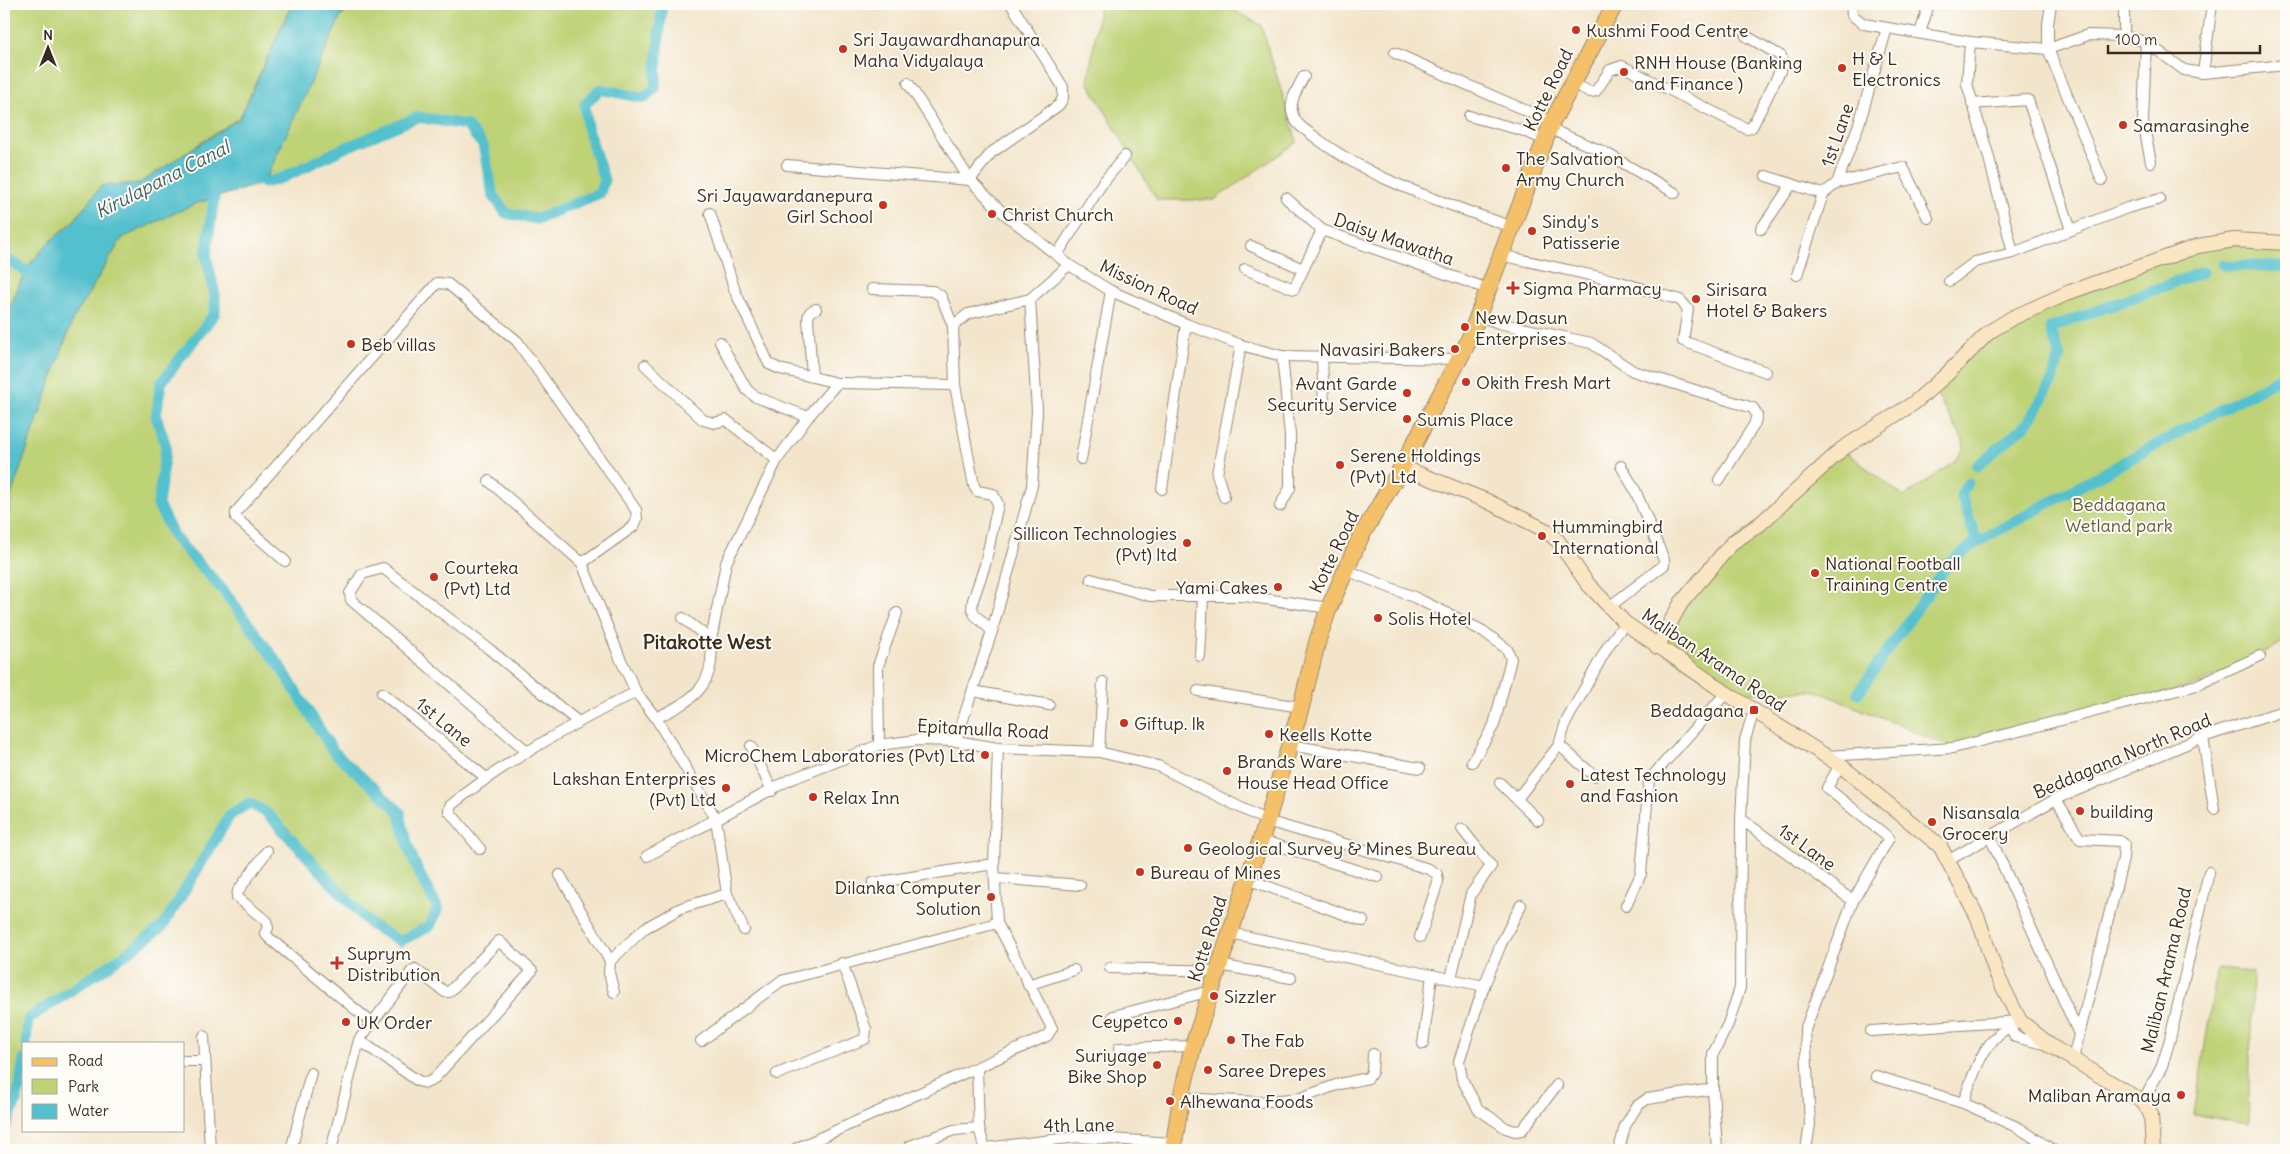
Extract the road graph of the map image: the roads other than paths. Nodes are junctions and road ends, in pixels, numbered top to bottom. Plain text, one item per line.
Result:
1 (1011, 4) edge
2 (1615, 4) edge
3 (1851, 4) edge
4 (1929, 4) edge
5 (2051, 4) edge
6 (2124, 4) edge
7 (2212, 4) edge
8 (1887, 28) junction
9 (1920, 33) junction
10 (1746, 36) dead end
11 (2124, 36) junction
12 (1970, 42) junction
13 (2146, 42) junction
14 (2048, 49) junction
15 (1395, 54) dead end
16 (2286, 65) edge
17 (2203, 73) junction
18 (1304, 76) dead end
19 (908, 82) dead end
20 (1572, 83) junction
21 (1972, 104) junction
22 (1470, 116) dead end
23 (1549, 130) junction
24 (1125, 156) dead end
25 (2151, 162) dead end
26 (787, 165) dead end
27 (1766, 176) dead end
28 (970, 180) junction
29 (2102, 180) dead end
30 (1837, 182) junction
31 (1792, 184) junction
32 (1675, 193) dead end
33 (1823, 194) junction
34 (1286, 198) dead end
35 (2160, 199) dead end
36 (710, 213) dead end
37 (1928, 218) dead end
38 (1512, 226) junction
39 (1761, 229) dead end
40 (1322, 230) junction
41 (2071, 230) junction
42 (2286, 243) edge
43 (1250, 246) dead end
44 (2013, 252) junction
45 (1057, 255) junction
46 (1500, 255) junction
47 (1068, 265) junction
48 (1245, 268) dead end
49 (1303, 269) junction
50 (1797, 275) dead end
51 (1949, 281) dead end
52 (872, 288) dead end
53 (1488, 288) junction
54 (1111, 290) junction
55 (1030, 299) junction
56 (816, 309) dead end
57 (1480, 316) junction
58 (1186, 324) junction
59 (953, 326) junction
60 (720, 342) dead end
61 (1241, 345) junction
62 (1282, 356) junction
63 (1322, 356) junction
64 (1459, 359) junction
65 (645, 365) dead end
66 (1766, 372) dead end
67 (812, 377) junction
68 (836, 383) junction
69 (955, 385) junction
70 (1324, 407) dead end
71 (808, 417) junction
72 (1082, 458) dead end
73 (777, 460) junction
74 (1621, 466) dead end
75 (1402, 468) junction
76 (1720, 480) dead end
77 (489, 481) dead end
78 (1162, 489) dead end
79 (1224, 497) dead end
80 (1280, 506) dead end
81 (285, 560) dead end
82 (582, 563) junction
83 (1346, 570) junction
84 (1091, 579) dead end
85 (1203, 598) junction
86 (1609, 607) junction
87 (1330, 608) junction
88 (897, 613) dead end
89 (683, 618) dead end
90 (1625, 623) junction
91 (992, 631) junction
92 (711, 640) junction
93 (1657, 647) junction
94 (1200, 656) dead end
95 (2260, 656) dead end
96 (1103, 682) dead end
97 (973, 690) junction
98 (1198, 691) dead end
99 (636, 692) junction
100 (382, 693) dead end
101 (1726, 693) junction
102 (1049, 705) dead end
103 (1301, 707) junction
104 (1754, 710) junction
105 (2286, 710) edge
106 (656, 718) junction
107 (578, 722) junction
108 (2203, 737) junction
109 (956, 741) junction
110 (879, 745) junction
111 (1290, 745) junction
112 (1559, 745) junction
113 (751, 746) dead end
114 (998, 748) junction
115 (528, 752) junction
116 (1099, 752) junction
117 (1827, 756) junction
118 (1472, 762) dead end
119 (1840, 765) junction
120 (1420, 768) dead end
121 (1594, 776) dead end
122 (485, 777) junction
123 (1500, 783) dead end
124 (772, 791) junction
125 (1517, 799) junction
126 (2056, 799) junction
127 (2214, 809) dead end
128 (716, 819) junction
129 (1742, 819) junction
130 (1538, 820) dead end
131 (1267, 821) junction
132 (1462, 829) dead end
133 (1990, 837) junction
134 (1260, 840) junction
135 (480, 850) dead end
136 (267, 851) dead end
137 (648, 856) dead end
138 (1949, 860) junction
139 (994, 864) junction
140 (2209, 872) dead end
141 (560, 875) dead end
142 (1378, 877) dead end
143 (996, 878) junction
144 (1247, 879) junction
145 (874, 883) dead end
146 (1080, 885) dead end
147 (727, 894) junction
148 (1854, 901) junction
149 (1521, 905) dead end
150 (1626, 906) dead end
151 (1363, 921) dead end
152 (996, 923) junction
153 (744, 930) dead end
154 (1230, 933) junction
155 (1420, 937) dead end
156 (610, 961) junction
157 (842, 963) junction
158 (1110, 968) dead end
159 (1218, 968) junction
160 (1074, 970) dead end
161 (1432, 975) junction
162 (1291, 978) dead end
163 (1450, 978) junction
164 (1028, 985) junction
165 (1484, 986) junction
166 (1211, 991) junction
167 (614, 992) dead end
168 (1112, 1016) dead end
169 (372, 1023) junction
170 (2015, 1023) junction
171 (1871, 1031) dead end
172 (2079, 1034) junction
173 (204, 1036) dead end
174 (359, 1040) junction
175 (701, 1041) dead end
176 (1424, 1044) dead end
177 (1193, 1046) junction
178 (1119, 1048) dead end
179 (1374, 1054) dead end
180 (2073, 1059) junction
181 (185, 1061) edge
182 (205, 1061) junction
183 (977, 1068) junction
184 (311, 1073) dead end
185 (777, 1074) dead end
186 (1876, 1076) dead end
187 (1557, 1085) dead end
188 (1713, 1089) junction
189 (1181, 1098) junction
190 (2143, 1102) junction
191 (1963, 1103) junction
192 (978, 1128) junction
193 (910, 1146) dead end
194 (1173, 1146) edge
195 (795, 1149) dead end
196 (985, 1149) edge
197 (211, 1150) edge
198 (291, 1150) edge
199 (331, 1150) edge
200 (1619, 1150) edge
201 (1717, 1150) edge
202 (1806, 1150) edge
203 (2053, 1150) edge
204 (2153, 1150) edge

1 - 28 street
2 - 20 main road, Kotte Road
3 - 8 street
4 - 9 street
5 - 14 street
6 - 11 street
7 - 17 street
8 - 9 street
8 - 30 street, 1st Lane
9 - 12 street
10 - 20 street
11 - 13 street
11 - 14 street
12 - 14 street
12 - 21 street
13 - 17 street
13 - 25 street
14 - 29 street
15 - 23 street
16 - 17 street
18 - 38 street
19 - 28 street, Mission Road
20 - 23 main road, Kotte Road
21 - 41 street
21 - 44 street
22 - 23 street
23 - 32 street
23 - 38 main road, Kotte Road
24 - 45 street
26 - 28 street
27 - 31 street
28 - 45 street, Mission Road
30 - 33 street, 1st Lane
30 - 37 street
31 - 33 street
31 - 39 street
33 - 50 street
34 - 40 street
35 - 41 street
36 - 67 street
38 - 46 main road, Kotte Road
40 - 49 street, Daisy Mawatha
40 - 53 street, Daisy Mawatha
41 - 44 street
42 - 93 street
43 - 49 street
44 - 51 street
45 - 47 street, Mission Road
46 - 53 main road, Kotte Road
46 - 66 street
47 - 54 street, Mission Road
47 - 55 street
48 - 49 street, Daisy Mawatha
52 - 59 street
53 - 57 main road, Kotte Road
54 - 58 street, Mission Road
54 - 72 street
55 - 59 street
55 - 91 street
56 - 67 street
57 - 64 main road, Kotte Road
57 - 76 street
58 - 61 street, Mission Road
58 - 78 street
59 - 69 street
60 - 71 street
61 - 62 street, Mission Road
61 - 79 street
62 - 63 street, Mission Road
62 - 80 street
63 - 64 street, Mission Road
63 - 70 street
64 - 75 main road, Kotte Road
65 - 73 street
67 - 68 street
68 - 69 street
68 - 71 street
69 - 91 street
71 - 73 street
73 - 92 street
74 - 86 street
75 - 83 main road, Kotte Road
75 - 86 street, Maliban Arama Road
77 - 82 street
81 - 82 street
82 - 99 street
83 - 87 main road, Kotte Road
83 - 118 street
84 - 85 street
85 - 87 street
85 - 94 street
86 - 90 street, Maliban Arama Road
87 - 103 main road, Kotte Road
88 - 110 street
89 - 92 street
90 - 93 street, Maliban Arama Road
90 - 112 street
91 - 97 street
92 - 106 street
93 - 101 street, Maliban Arama Road
95 - 117 street
96 - 116 street
97 - 102 street
97 - 109 street
98 - 103 street
99 - 106 street
99 - 107 street
100 - 122 street, 1st Lane
101 - 104 street, Maliban Arama Road
101 - 150 street
103 - 111 main road, Kotte Road
104 - 117 street, Maliban Arama Road
104 - 129 street
105 - 108 street, Beddagana North Road
106 - 128 street
107 - 115 street
107 - 115 street
108 - 126 street, Beddagana North Road
108 - 127 street
109 - 110 street, Epitamulla Road
109 - 114 street, Epitamulla Road
110 - 124 street, Epitamulla Road
111 - 120 street
111 - 131 main road, Kotte Road
112 - 121 street
112 - 125 street
113 - 124 street
114 - 116 street, Epitamulla Road
114 - 139 street
115 - 122 street
116 - 131 street, Epitamulla Road
117 - 119 street, Maliban Arama Road
119 - 138 street, Maliban Arama Road
119 - 148 street
122 - 135 street
123 - 125 street
124 - 128 street, Epitamulla Road
125 - 130 street
126 - 133 street, Beddagana North Road
126 - 172 street
128 - 137 street, Epitamulla Road
128 - 147 street
129 - 148 street, 1st Lane
129 - 188 street
131 - 134 main road, Kotte Road
131 - 155 street, Epitamulla Road
132 - 163 street
133 - 138 street, Beddagana North Road
133 - 172 street
134 - 142 street
134 - 144 main road, Kotte Road
136 - 169 street
138 - 170 street, Maliban Arama Road
139 - 143 street
139 - 145 street
140 - 190 street, Maliban Arama Road
141 - 156 street
143 - 146 street
143 - 152 street
144 - 151 street
144 - 154 main road, Kotte Road
147 - 153 street
147 - 156 street
148 - 202 street
149 - 165 street
152 - 157 street
152 - 164 street
154 - 159 main road, Kotte Road
154 - 161 street
156 - 167 street
157 - 175 street
157 - 185 street
158 - 159 street
159 - 162 street
159 - 166 main road, Kotte Road
160 - 164 street
161 - 163 street
161 - 176 street
163 - 165 street
164 - 183 street
165 - 187 street
166 - 168 street
166 - 177 main road, Kotte Road
169 - 174 street
169 - 174 street
170 - 171 street
170 - 180 street
170 - 191 street
172 - 180 street
173 - 182 street
174 - 199 street
177 - 178 street
177 - 189 main road, Kotte Road
179 - 189 street
180 - 190 street
181 - 182 street
182 - 197 street
183 - 192 street, 4th Lane
183 - 195 street
184 - 198 street
186 - 191 street
188 - 200 street
188 - 201 street
189 - 194 main road, Kotte Road
190 - 204 street
191 - 203 street
192 - 193 street
192 - 196 street, 4th Lane
194 - 196 street, 4th Lane

